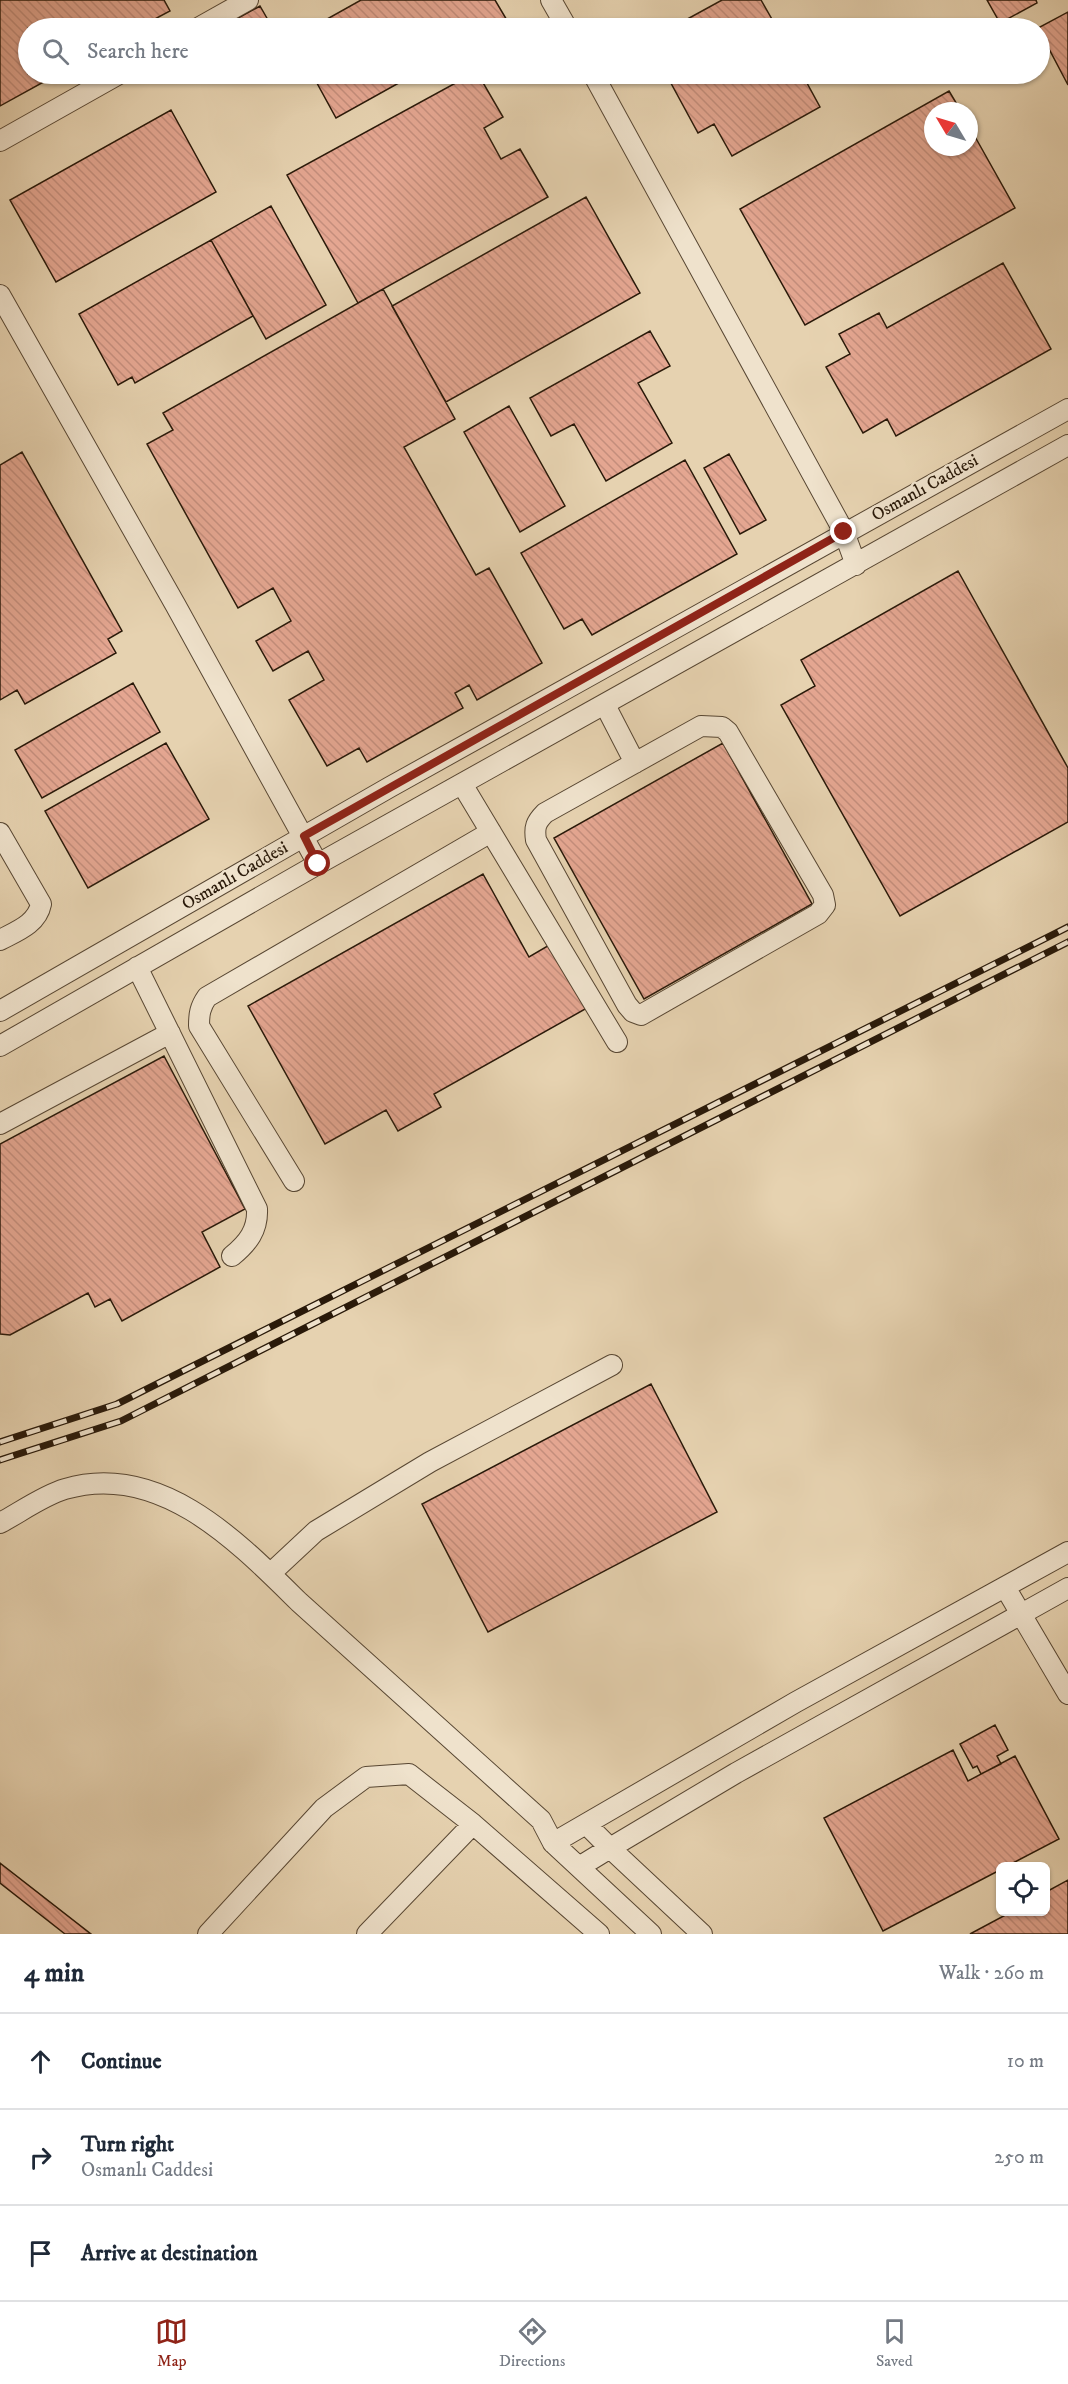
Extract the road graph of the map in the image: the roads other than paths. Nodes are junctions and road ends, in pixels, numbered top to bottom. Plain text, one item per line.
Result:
1 (248, 0) edge
2 (551, 0) edge
3 (216, 18) edge
4 (561, 18) edge
5 (101, 84) edge
6 (598, 84) edge
7 (0, 141) edge
8 (0, 295) edge
9 (1068, 409) edge
10 (1068, 445) edge
11 (844, 532) junction
12 (856, 565) junction
13 (614, 661) junction
14 (630, 691) junction
15 (604, 705) junction
16 (635, 763) junction
17 (462, 784) junction
18 (491, 832) junction
19 (0, 833) edge
20 (304, 836) junction
21 (318, 864) junction
22 (0, 940) edge
23 (137, 967) junction
24 (0, 1011) edge
25 (170, 1034) junction
26 (617, 1042) dead end
27 (0, 1046) edge
28 (0, 1124) edge
29 (294, 1181) dead end
30 (232, 1256) dead end
31 (612, 1365) dead end
32 (0, 1523) edge
33 (1068, 1552) edge
34 (271, 1574) junction
35 (1005, 1587) junction
36 (1068, 1588) edge
37 (1021, 1614) junction
38 (1068, 1694) edge
39 (473, 1824) junction
40 (587, 1825) junction
41 (553, 1843) junction
42 (610, 1848) junction
43 (579, 1867) junction
44 (208, 1934) edge
45 (367, 1934) edge
46 (598, 1934) edge
47 (651, 1934) edge
48 (702, 1934) edge

1 - 3 street
2 - 4 street
5 - 7 street
6 - 11 street
8 - 20 street
9 - 11 street, Osmanlı Caddesi
10 - 12 street
11 - 12 street
11 - 13 street, Osmanlı Caddesi
12 - 14 street
13 - 14 street
13 - 20 street, Osmanlı Caddesi
14 - 15 street
15 - 16 street
15 - 17 street
16 - 16 street
17 - 18 street
17 - 21 street
18 - 26 street
18 - 29 street
19 - 22 street
20 - 21 street
20 - 24 street, Osmanlı Caddesi
21 - 23 street
23 - 25 street
23 - 27 street
25 - 28 street
25 - 30 street
31 - 34 street
32 - 34 street
33 - 35 street
34 - 41 street
35 - 37 street
35 - 40 street
36 - 37 street
37 - 38 street
37 - 42 street
39 - 44 street
39 - 45 street
39 - 46 street
40 - 41 street
40 - 42 street
41 - 43 street
42 - 43 street
42 - 48 street
43 - 47 street

